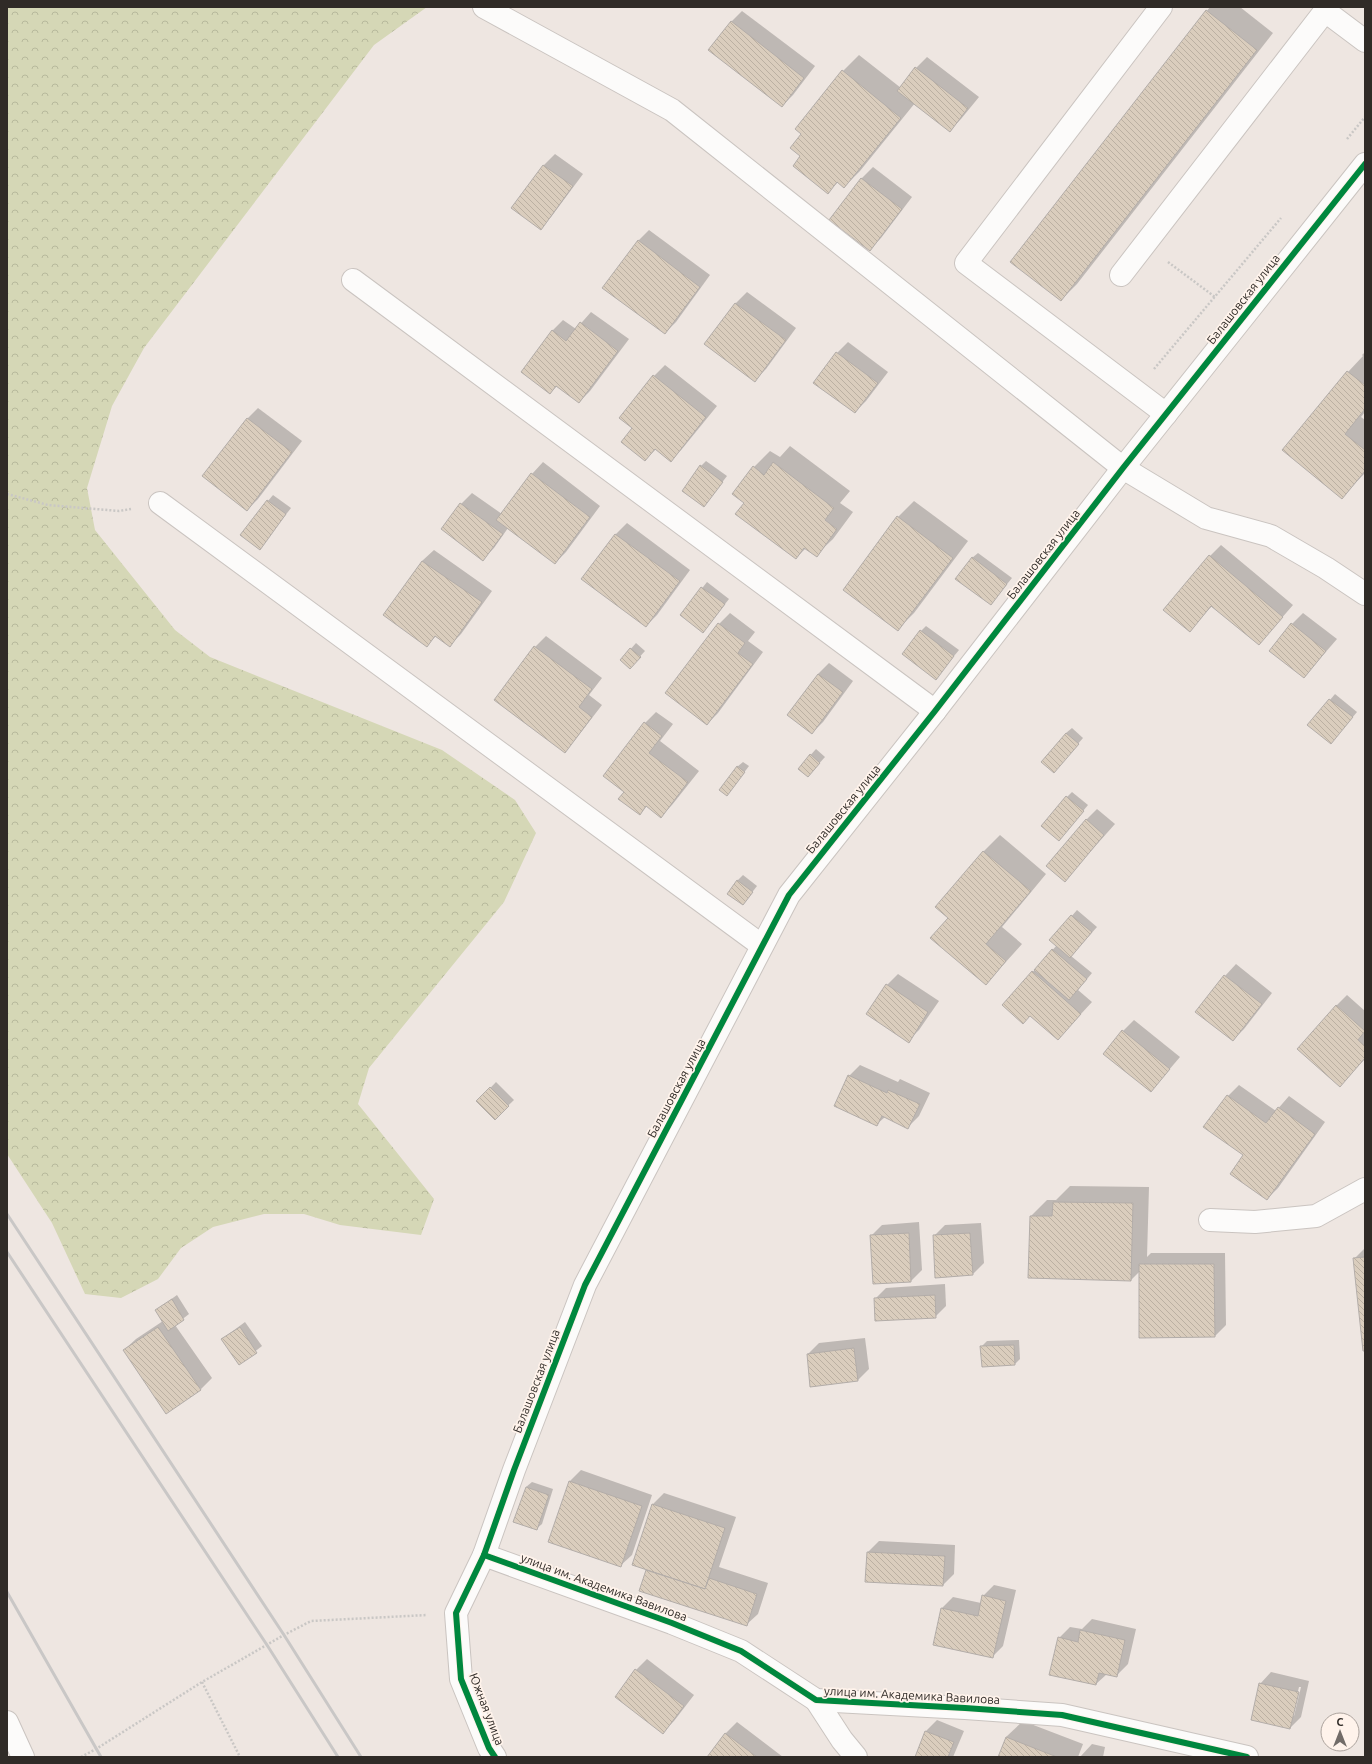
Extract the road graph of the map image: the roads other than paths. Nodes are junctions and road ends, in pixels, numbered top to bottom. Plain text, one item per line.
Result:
1 (484, 7) edge
2 (1161, 7) edge
3 (1365, 41) edge
4 (1365, 164) edge
5 (1121, 275) dead end
6 (353, 280) dead end
7 (1166, 414) junction
8 (1123, 468) junction
9 (160, 504) road end
10 (1365, 594) edge
11 (935, 712) junction
12 (761, 945) junction
13 (1365, 1189) edge
14 (1210, 1220) dead end
15 (484, 1555) junction
16 (816, 1700) junction
17 (7, 1722) edge
18 (23, 1757) edge
19 (495, 1757) edge
20 (856, 1757) edge
21 (1247, 1757) edge

1 - 8 street
2 - 7 street
3 - 5 street
4 - 7 street, Балашовская улица
6 - 11 street
7 - 8 street, Балашовская улица
8 - 10 street
8 - 11 street, Балашовская улица
9 - 12 street
11 - 12 street, Балашовская улица
12 - 15 street, Балашовская улица
13 - 14 street
15 - 16 street, улица им. Академика Вавилова
15 - 19 street, Южная улица
16 - 20 street
16 - 21 street, улица им. Академика Вавилова
17 - 18 street

